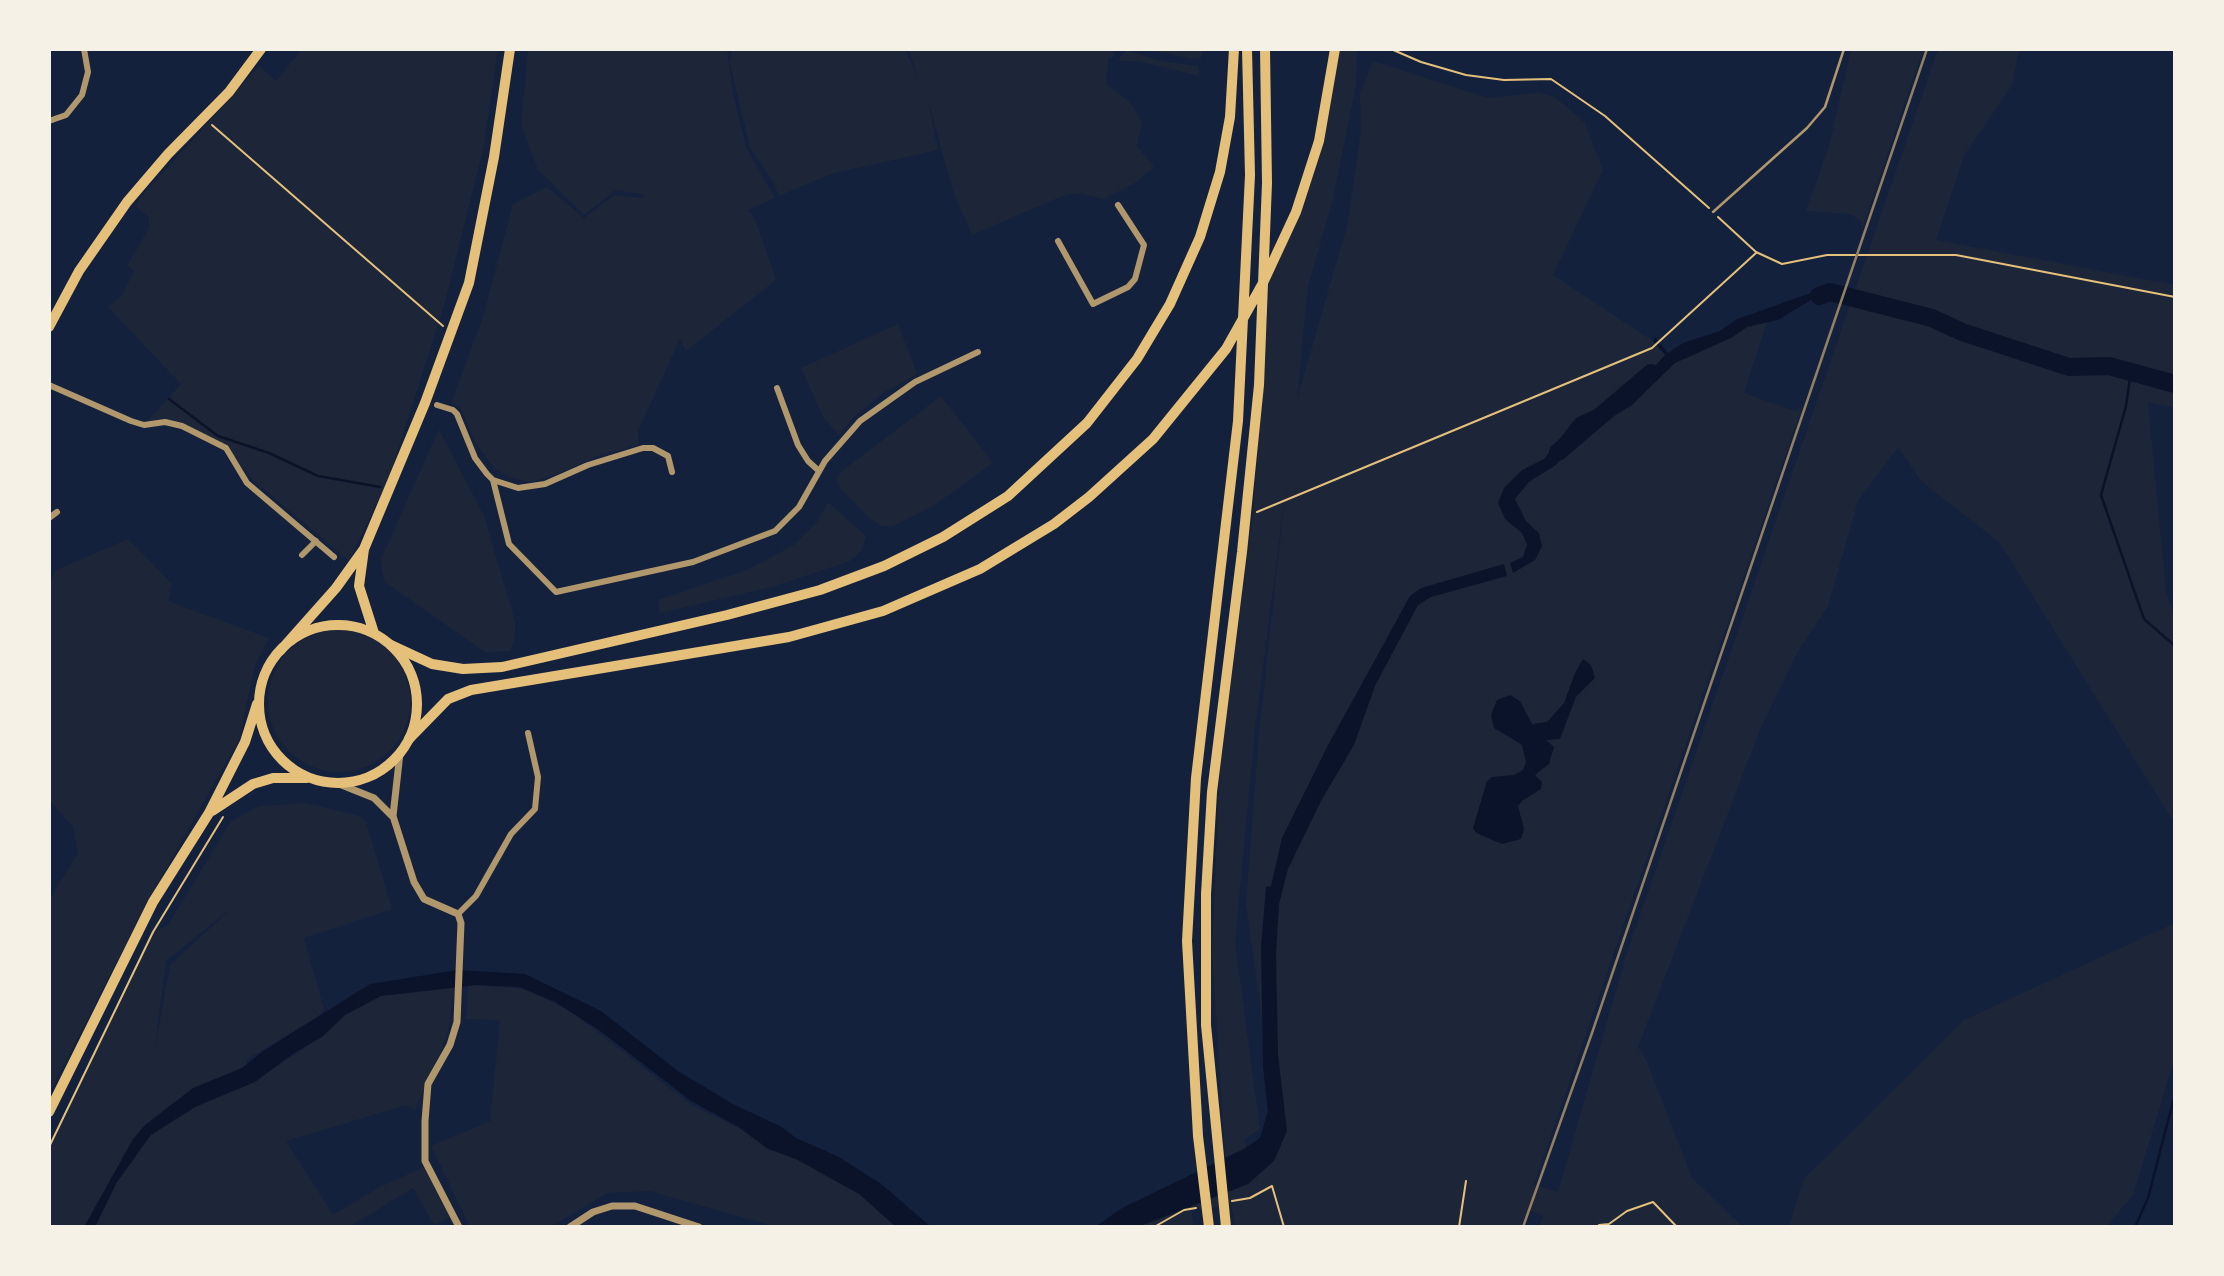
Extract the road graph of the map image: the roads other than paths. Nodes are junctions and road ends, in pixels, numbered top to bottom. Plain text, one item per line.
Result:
1 (84, 49) edge
2 (261, 49) edge
3 (510, 49) edge
4 (1234, 49) edge
5 (1247, 49) edge
6 (1265, 49) edge
7 (1335, 49) edge
8 (1844, 49) edge
9 (49, 121) edge
10 (1118, 205) dead end
11 (1713, 212) road end
12 (1058, 241) dead end
13 (49, 327) edge
14 (978, 352) dead end
15 (49, 385) edge
16 (777, 388) dead end
17 (437, 405) dead end
18 (819, 471) junction
19 (672, 472) dead end
20 (493, 480) junction
21 (57, 512) dead end
22 (49, 518) edge
23 (316, 541) junction
24 (364, 549) junction
25 (302, 555) dead end
26 (334, 557) dead end
27 (374, 633) junction
28 (391, 645) junction
29 (280, 651) junction
30 (260, 694) junction
31 (528, 733) dead end
32 (409, 739) junction
33 (400, 753) junction
34 (311, 778) junction
35 (334, 782) junction
36 (209, 813) junction
37 (393, 816) junction
38 (458, 914) junction
39 (49, 1112) edge
40 (459, 1227) edge
41 (570, 1227) edge
42 (699, 1227) edge
43 (1209, 1227) edge
44 (1226, 1227) edge

1 - 9 street
2 - 13 main road
3 - 24 main road
4 - 28 main road
5 - 43 main road
6 - 44 main road
7 - 32 main road
8 - 11 lane
10 - 12 street
14 - 18 street
15 - 23 street
16 - 18 street
17 - 20 street
18 - 20 street
19 - 20 street
21 - 22 street
23 - 25 street
23 - 26 street
24 - 27 main road
24 - 29 main road
27 - 28 main road
27 - 29 main road
28 - 32 main road
29 - 30 main road
30 - 34 main road
30 - 36 main road
31 - 38 street
32 - 33 main road
33 - 35 main road
33 - 37 street
34 - 35 main road
34 - 36 main road
35 - 37 street
36 - 39 main road
37 - 38 street
38 - 40 street
41 - 42 street

